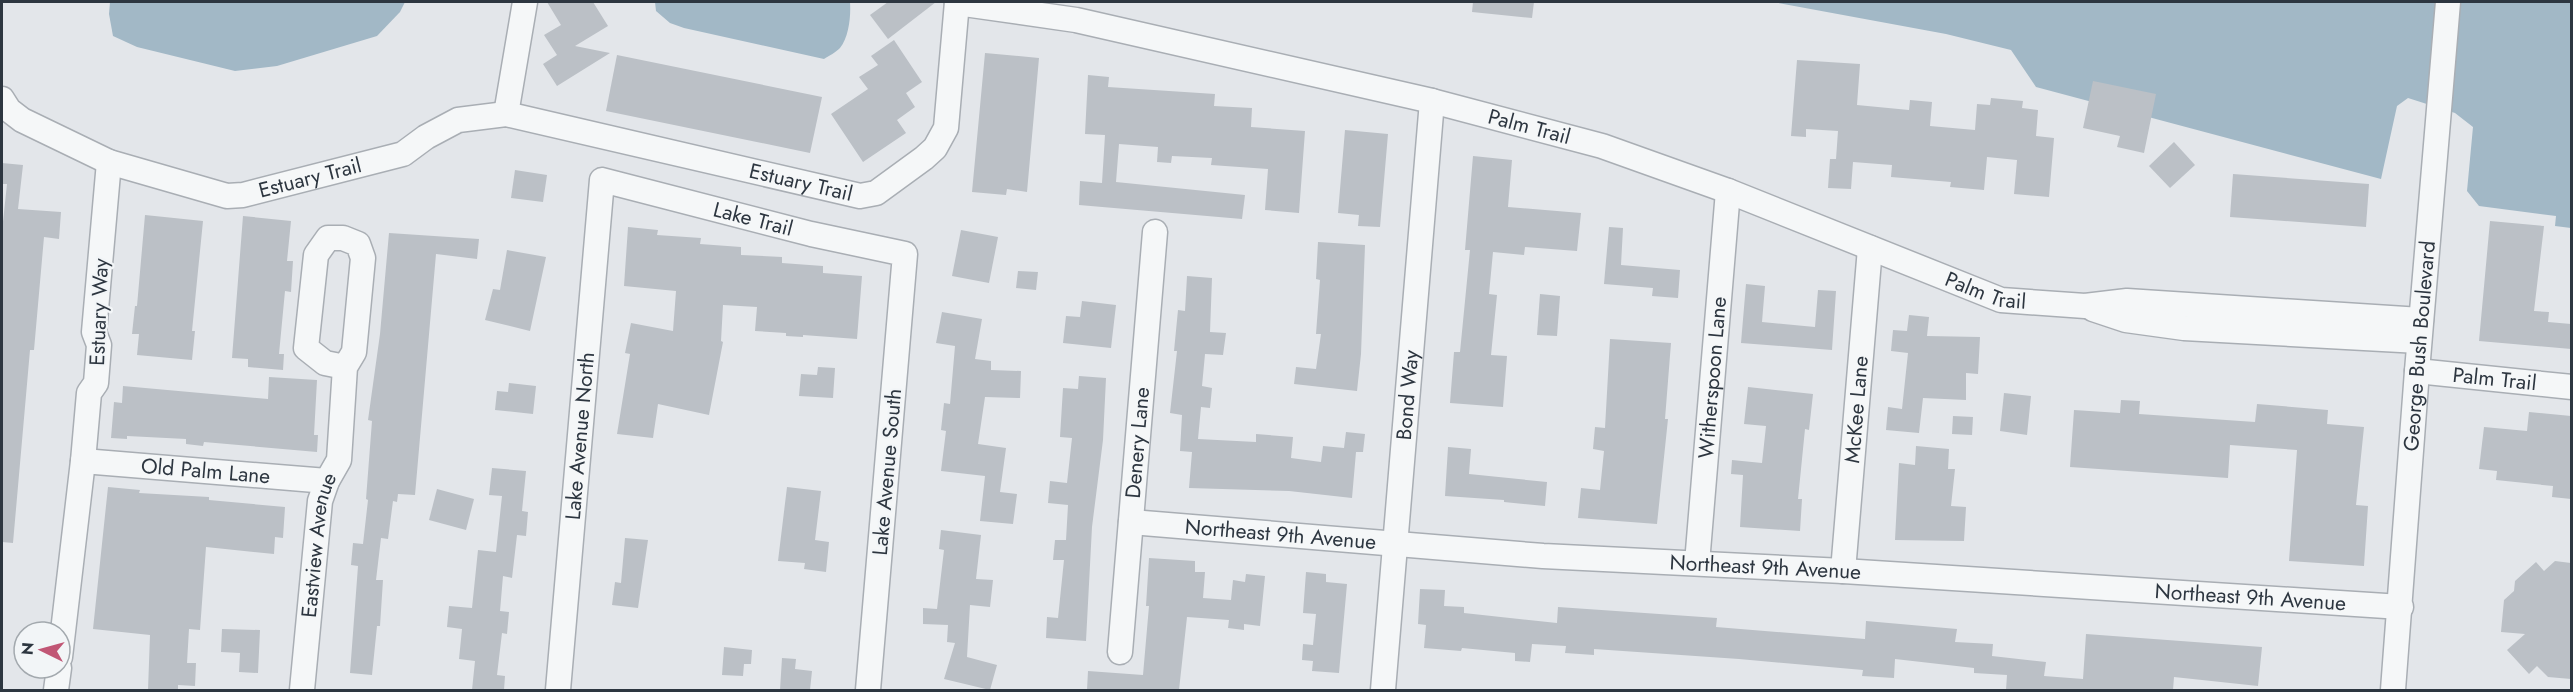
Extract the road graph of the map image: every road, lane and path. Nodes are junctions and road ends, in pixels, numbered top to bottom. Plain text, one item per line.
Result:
1 (525, 2) edge
2 (957, 2) edge
3 (2448, 2) edge
4 (2, 99) edge
5 (1432, 101) junction
6 (506, 114) junction
7 (109, 162) junction
8 (602, 180) joint
9 (1728, 192) junction
10 (1155, 232) dead end
11 (1870, 248) junction
12 (905, 254) joint
13 (2420, 330) junction
14 (345, 368) junction
15 (2417, 371) junction
16 (2571, 387) edge
17 (83, 461) junction
18 (327, 481) junction
19 (1131, 522) junction
20 (1396, 544) junction
21 (1697, 563) junction
22 (1843, 571) junction
23 (2400, 607) junction
24 (64, 620) edge
25 (1120, 652) dead end
26 (302, 690) edge
27 (558, 690) edge
28 (868, 690) edge
29 (1383, 690) edge
30 (2393, 690) edge

1 - 6 street
2 - 5 street, Palm Trail
2 - 6 street, Estuary Trail
3 - 13 street, George Bush Boulevard
4 - 7 street
5 - 9 street, Palm Trail
5 - 20 street, Bond Way
6 - 7 street, Estuary Trail
7 - 17 street, Estuary Way
8 - 12 street, Lake Trail
8 - 27 street, Lake Avenue North
9 - 11 street, Palm Trail
9 - 21 street, Witherspoon Lane
10 - 19 street, Denery Lane
11 - 13 street, Palm Trail
11 - 22 street, McKee Lane
12 - 28 street, Lake Avenue South
13 - 15 street, George Bush Boulevard
14 - 14 street, Eastview Avenue
14 - 18 street, Eastview Avenue
15 - 16 street, Palm Trail
15 - 23 street, George Bush Boulevard
17 - 18 street, Old Palm Lane
17 - 24 street, Estuary Way
18 - 26 street, Eastview Avenue
19 - 20 street, Northeast 9th Avenue
19 - 25 street, Denery Lane
20 - 21 street, Northeast 9th Avenue
20 - 29 street, Bond Way
21 - 22 street, Northeast 9th Avenue
22 - 23 street, Northeast 9th Avenue
23 - 30 street, George Bush Boulevard

